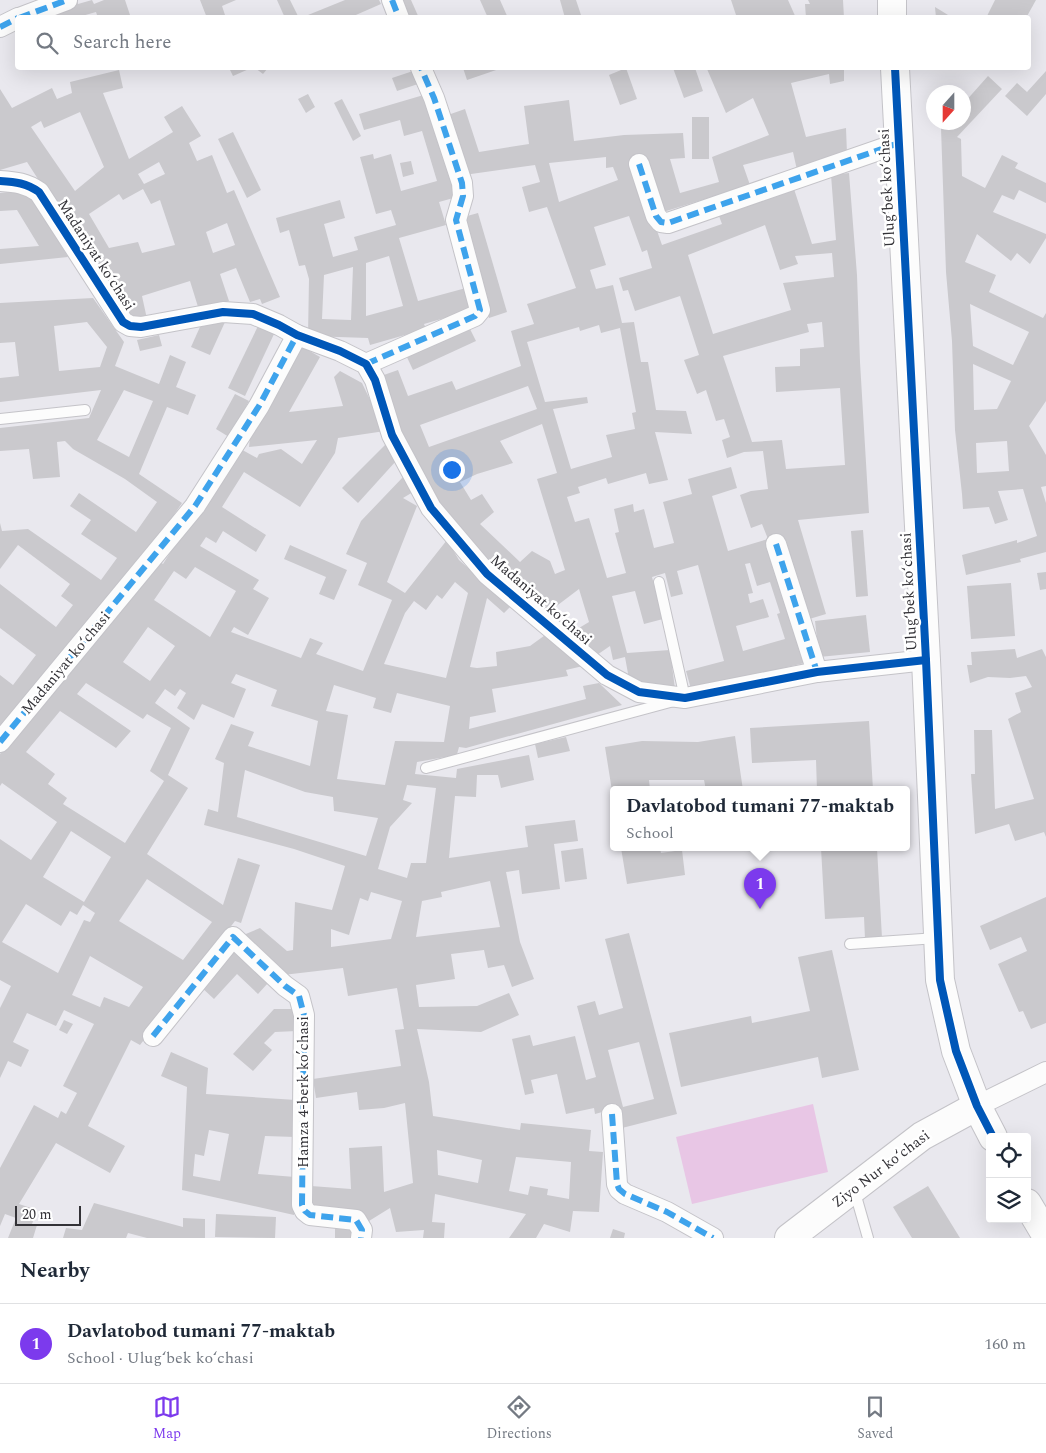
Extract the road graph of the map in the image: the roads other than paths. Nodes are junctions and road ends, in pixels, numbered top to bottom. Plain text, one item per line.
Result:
1 (67, 0) edge
2 (392, 0) edge
3 (892, 0) edge
4 (26, 15) edge
5 (399, 15) edge
6 (892, 15) edge
7 (15, 20) edge
8 (0, 27) edge
9 (422, 70) edge
10 (895, 70) edge
11 (899, 143) junction
12 (639, 164) dead end
13 (0, 181) edge
14 (297, 335) junction
15 (366, 364) junction
16 (85, 410) dead end
17 (0, 419) edge
18 (776, 544) dead end
19 (660, 582) dead end
20 (926, 660) junction
21 (817, 672) junction
22 (686, 698) junction
23 (0, 742) edge
24 (426, 768) dead end
25 (938, 938) junction
26 (850, 944) dead end
27 (153, 1036) dead end
28 (1046, 1072) edge
29 (976, 1106) junction
30 (612, 1114) dead end
31 (991, 1133) edge
32 (854, 1188) junction
33 (1031, 1210) edge
34 (1046, 1235) edge
35 (361, 1238) edge
36 (713, 1238) edge
37 (789, 1238) edge
38 (868, 1238) edge

1 - 4 street
2 - 5 street
3 - 6 street
7 - 8 street
9 - 15 street
10 - 11 street, Ulugʻbek koʻchasi
11 - 12 street
11 - 20 street, Ulugʻbek koʻchasi
13 - 14 street, Madaniyat koʻchasi
14 - 15 street, Madaniyat koʻchasi
14 - 23 street, Madaniyat koʻchasi
15 - 22 street, Madaniyat koʻchasi
16 - 17 lane
18 - 21 street
19 - 22 lane
20 - 21 street, Madaniyat koʻchasi
20 - 25 street, Ulugʻbek koʻchasi
21 - 22 street, Madaniyat koʻchasi
22 - 24 lane
25 - 26 lane
25 - 29 street, Ulugʻbek koʻchasi
27 - 35 street, Hamza 4-berk koʼchasi
28 - 29 street
29 - 31 street, Ulugʻbek koʻchasi
29 - 32 street, Ziyo Nur koʻchasi
30 - 36 street
32 - 37 street, Ziyo Nur koʻchasi
32 - 38 lane
33 - 34 street

